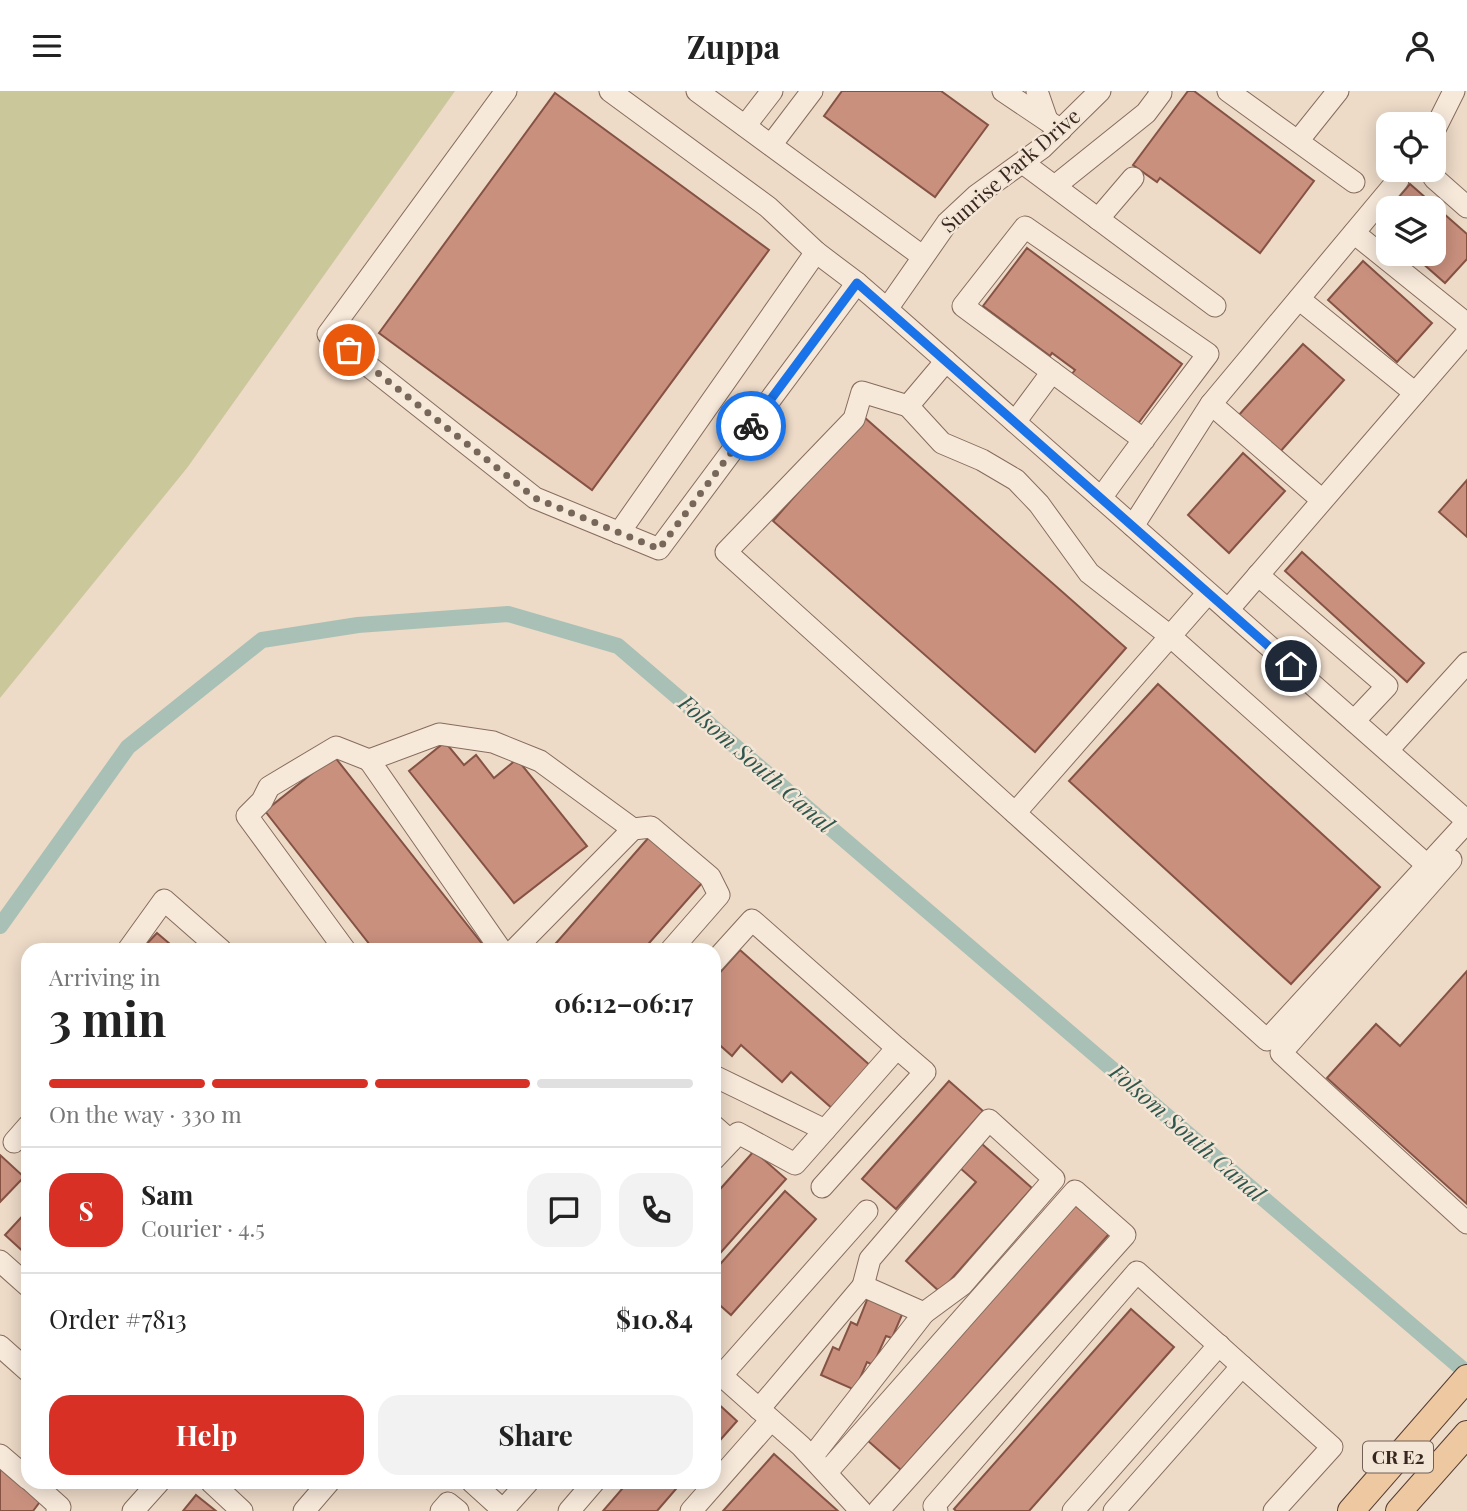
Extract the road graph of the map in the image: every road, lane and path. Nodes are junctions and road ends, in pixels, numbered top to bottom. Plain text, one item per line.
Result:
1 (506, 91) edge
2 (610, 91) edge
3 (697, 91) edge
4 (772, 91) edge
5 (812, 91) edge
6 (1003, 91) edge
7 (1037, 91) edge
8 (1100, 91) edge
9 (1159, 91) edge
10 (1228, 91) edge
11 (1338, 91) edge
12 (1454, 91) edge
13 (1444, 112) edge
14 (1054, 125) junction
15 (745, 126) junction
16 (1298, 141) junction
17 (771, 145) junction
18 (1023, 163) junction
19 (1133, 178) dead end
20 (1354, 182) dead end
21 (1396, 182) edge
22 (1439, 182) edge
23 (1055, 186) junction
24 (1467, 207) edge
25 (1098, 219) junction
26 (1354, 233) junction
27 (816, 252) junction
28 (922, 256) junction
29 (857, 283) junction
30 (1299, 299) junction
31 (1215, 306) dead end
32 (887, 309) junction
33 (1467, 324) edge
34 (1467, 333) edge
35 (946, 361) junction
36 (1052, 372) junction
37 (1415, 393) junction
38 (1211, 404) junction
39 (908, 405) junction
40 (1015, 422) junction
41 (1144, 440) junction
42 (1101, 498) junction
43 (1322, 500) junction
44 (1133, 526) junction
45 (620, 533) junction
46 (1258, 575) junction
47 (1209, 593) junction
48 (1228, 610) junction
49 (1170, 636) junction
50 (1467, 663) edge
51 (1354, 721) junction
52 (1388, 751) junction
53 (369, 760) junction
54 (1015, 813) junction
55 (1467, 821) edge
56 (633, 829) junction
57 (1467, 842) edge
58 (1427, 865) junction
59 (133, 943) edge
60 (213, 943) edge
61 (340, 943) edge
62 (496, 943) edge
63 (521, 943) edge
64 (677, 943) edge
65 (721, 955) edge
66 (897, 1048) junction
67 (721, 1088) edge
68 (825, 1130) junction
69 (721, 1133) edge
70 (730, 1141) junction
71 (721, 1151) edge
72 (822, 1187) dead end
73 (867, 1212) dead end
74 (1467, 1223) edge
75 (0, 1261) edge
76 (21, 1280) edge
77 (863, 1286) junction
78 (924, 1313) junction
79 (1219, 1345) junction
80 (0, 1346) edge
81 (21, 1365) edge
82 (1242, 1366) junction
83 (721, 1369) edge
84 (721, 1375) edge
85 (1467, 1378) edge
86 (765, 1414) junction
87 (1467, 1434) edge
88 (0, 1455) edge
89 (812, 1457) junction
90 (721, 1472) edge
91 (827, 1472) junction
92 (21, 1473) edge
93 (40, 1489) edge
94 (151, 1489) edge
95 (219, 1489) edge
96 (323, 1489) edge
97 (480, 1489) edge
98 (522, 1489) edge
99 (588, 1489) edge
100 (708, 1489) edge
101 (57, 1511) edge
102 (134, 1511) edge
103 (243, 1511) edge
104 (304, 1511) edge
105 (441, 1511) edge
106 (458, 1511) edge
107 (569, 1511) edge
108 (691, 1511) edge
109 (860, 1511) edge
110 (878, 1511) edge
111 (937, 1511) edge
112 (1073, 1511) edge
113 (1114, 1511) edge
114 (1274, 1511) edge
115 (1351, 1511) edge
116 (1399, 1511) edge

1 - 45 street
2 - 27 street
3 - 15 street
4 - 15 street
5 - 17 street
6 - 14 street
7 - 14 street
8 - 14 street, Sunrise Park Drive
9 - 23 street
10 - 16 street
11 - 16 street
12 - 13 street
14 - 18 street, Sunrise Park Drive
15 - 17 street
16 - 20 street
17 - 28 street
18 - 23 street
18 - 28 street, Sunrise Park Drive
19 - 25 street
21 - 26 street
22 - 24 street
23 - 25 street
25 - 31 street
26 - 30 street
26 - 33 street
27 - 29 street
27 - 45 street
28 - 32 street, Sunrise Park Drive
29 - 32 street
29 - 45 street
30 - 37 street
30 - 38 street
32 - 35 street
34 - 37 street
35 - 39 street
35 - 40 street
36 - 40 street
36 - 41 street
36 - 41 street
37 - 43 street
38 - 43 street
38 - 44 street
39 - 49 street
39 - 54 street
40 - 42 street
41 - 42 street
42 - 44 street
43 - 46 street
44 - 47 street
46 - 48 street
46 - 51 street
47 - 48 street
47 - 49 street
48 - 51 street
49 - 54 street
49 - 58 street
50 - 52 street
51 - 52 street
52 - 55 street
53 - 56 street
53 - 61 street
53 - 62 street
54 - 58 street
55 - 58 street
56 - 63 street
56 - 64 street
57 - 74 street
59 - 60 street
65 - 66 street
66 - 68 street
66 - 72 street
67 - 68 street
68 - 70 street
69 - 70 street
70 - 71 street
73 - 83 street
75 - 76 street
77 - 78 street
77 - 78 street
77 - 86 street
78 - 89 street
79 - 82 street
79 - 111 street
79 - 112 street
80 - 81 street
82 - 113 street
82 - 114 street
84 - 86 street
85 - 115 main road, CR E2
86 - 89 street
86 - 90 street
87 - 116 main road, CR E2
88 - 92 street
89 - 91 street
91 - 109 street
91 - 110 street
93 - 101 street
94 - 102 street
95 - 103 street
96 - 104 street
97 - 98 street
99 - 107 street
100 - 108 street
105 - 106 street

